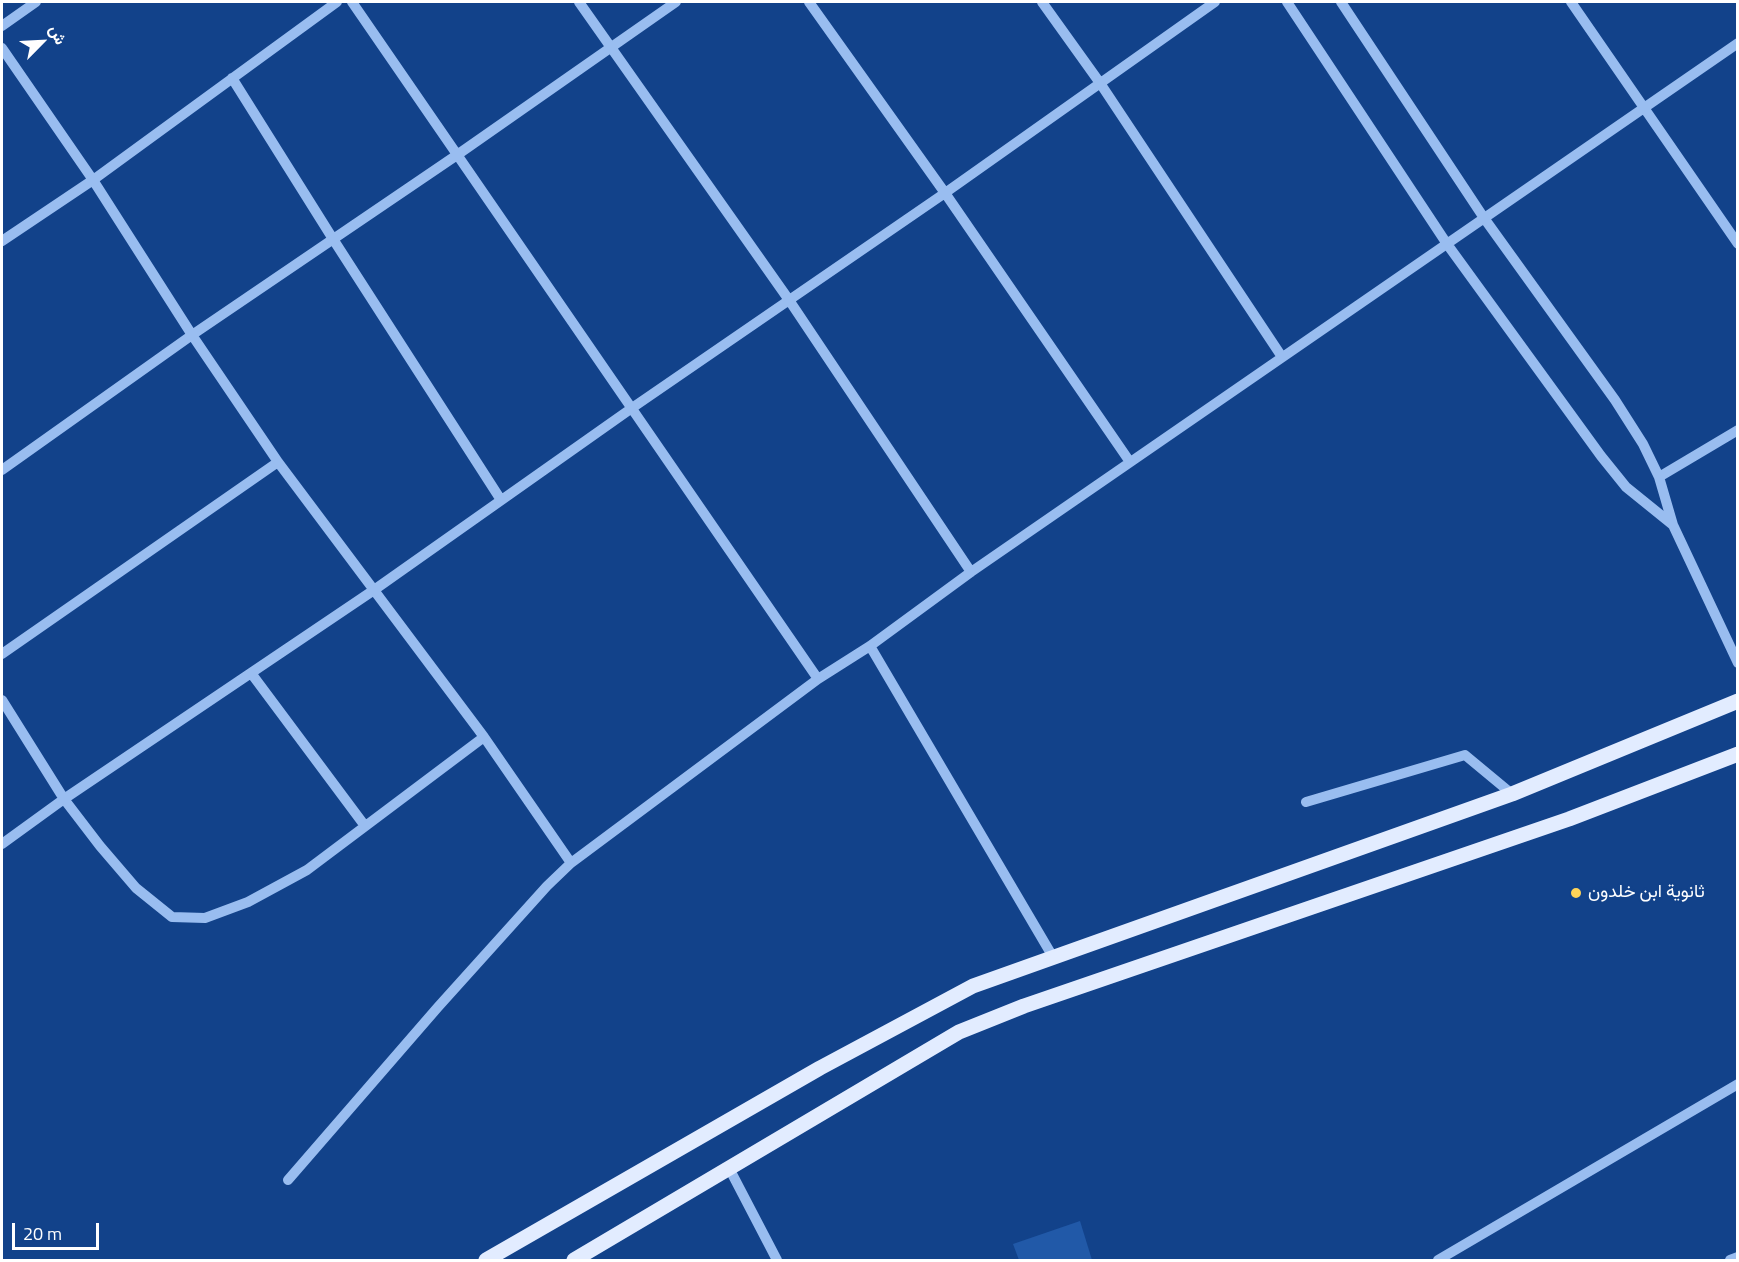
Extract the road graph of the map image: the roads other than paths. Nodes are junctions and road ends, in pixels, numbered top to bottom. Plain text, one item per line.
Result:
1 (36, 2) edge
2 (337, 2) edge
3 (351, 2) edge
4 (579, 2) edge
5 (676, 2) edge
6 (809, 2) edge
7 (1042, 2) edge
8 (1215, 2) edge
9 (1287, 2) edge
10 (1341, 2) edge
11 (1571, 2) edge
12 (2, 26) edge
13 (1737, 43) edge
14 (611, 47) junction
15 (2, 48) edge
16 (232, 78) junction
17 (1100, 83) junction
18 (1644, 108) junction
19 (458, 155) junction
20 (93, 180) junction
21 (945, 193) junction
22 (1484, 218) junction
23 (333, 239) junction
24 (2, 241) edge
25 (1447, 244) junction
26 (1737, 244) edge
27 (789, 300) junction
28 (192, 334) junction
29 (1282, 357) junction
30 (632, 408) junction
31 (1737, 430) edge
32 (278, 462) junction
33 (1130, 462) junction
34 (2, 470) edge
35 (1659, 477) junction
36 (501, 500) junction
37 (1673, 525) junction
38 (971, 572) junction
39 (374, 590) junction
40 (870, 646) junction
41 (2, 654) edge
42 (1737, 663) edge
43 (251, 673) junction
44 (818, 679) junction
45 (2, 700) edge
46 (1737, 700) edge
47 (484, 737) junction
48 (1737, 754) edge
49 (1512, 794) junction
50 (64, 799) junction
51 (1306, 802) dead end
52 (365, 826) junction
53 (2, 844) edge
54 (571, 862) junction
55 (1053, 957) junction
56 (1737, 1084) edge
57 (729, 1168) junction
58 (288, 1180) dead end
59 (1737, 1257) edge
60 (486, 1260) edge
61 (574, 1260) edge
62 (777, 1260) edge
63 (1438, 1260) edge
64 (1730, 1260) edge

1 - 12 street
2 - 16 street
3 - 19 street
4 - 14 street
5 - 14 street
6 - 21 street
7 - 17 street
8 - 17 street
9 - 25 street
10 - 22 street
11 - 18 street
13 - 18 street
14 - 19 street
14 - 27 street
15 - 20 street
16 - 20 street
16 - 23 street
17 - 21 street
17 - 29 street
18 - 22 street
18 - 26 street
19 - 23 street
19 - 30 street
20 - 24 street
20 - 28 street
21 - 27 street
21 - 33 street
22 - 25 street
22 - 35 street
23 - 28 street
23 - 36 street
25 - 29 street
25 - 37 street
27 - 30 street
27 - 38 street
28 - 32 street
28 - 34 street
29 - 33 street
30 - 36 street
30 - 44 street
31 - 35 street
32 - 39 street
32 - 41 street
33 - 38 street
35 - 37 street
36 - 39 street
37 - 42 street
38 - 40 street
39 - 43 street
39 - 47 street
40 - 44 street
40 - 55 street
43 - 50 street
43 - 52 street
44 - 54 street
45 - 50 street
46 - 49 main road
47 - 52 street
47 - 54 street
48 - 57 main road
49 - 51 street
49 - 55 main road
50 - 52 street
50 - 53 street
54 - 58 street
55 - 60 main road
56 - 63 street
57 - 61 main road
57 - 62 street
59 - 64 street

